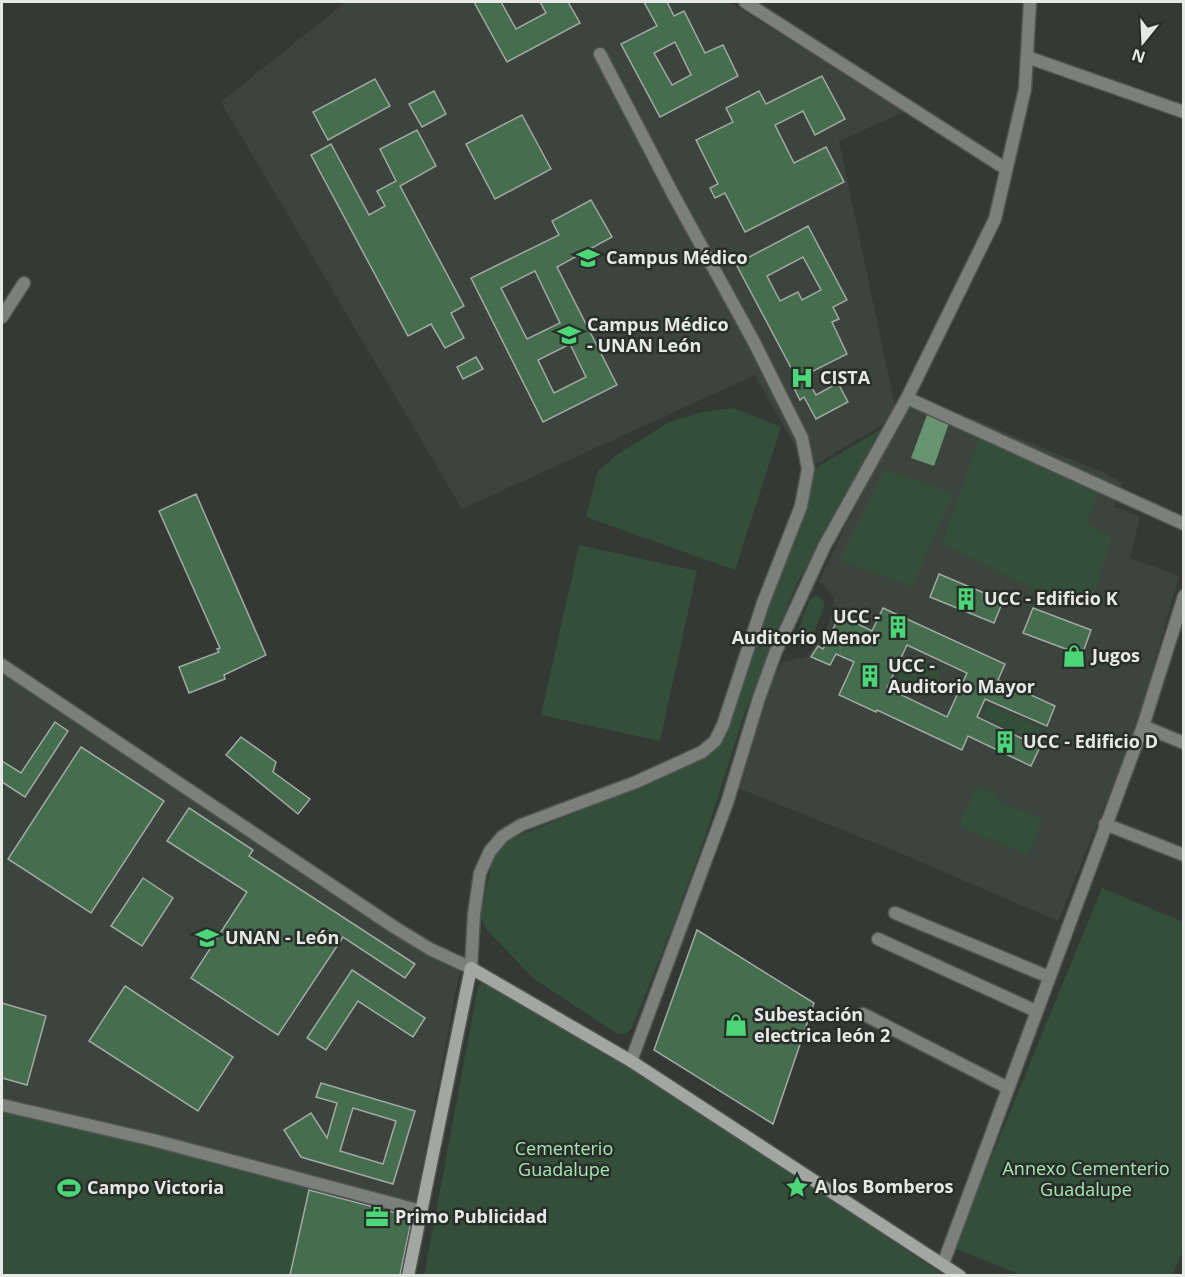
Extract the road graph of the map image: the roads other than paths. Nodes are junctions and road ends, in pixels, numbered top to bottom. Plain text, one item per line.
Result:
1 (744, 2) edge
2 (1030, 2) edge
3 (600, 54) dead end
4 (1027, 57) junction
5 (1184, 112) edge
6 (1006, 170) junction
7 (24, 283) dead end
8 (2, 317) edge
9 (907, 398) junction
10 (1184, 524) edge
11 (1184, 596) edge
12 (2, 665) edge
13 (1143, 726) junction
14 (1184, 743) edge
15 (1105, 824) junction
16 (1184, 855) edge
17 (895, 913) dead end
18 (878, 939) dead end
19 (471, 968) junction
20 (1049, 977) junction
21 (1036, 1011) junction
22 (863, 1014) dead end
23 (632, 1060) junction
24 (1008, 1088) junction
25 (2, 1105) edge
26 (421, 1211) junction
27 (943, 1264) junction
28 (408, 1275) edge
29 (960, 1275) edge

1 - 6 street
2 - 4 street
3 - 19 street
4 - 5 street
4 - 6 street
6 - 9 street
7 - 8 street
9 - 10 street
9 - 23 street
11 - 13 street
12 - 19 street
13 - 14 street
13 - 15 street
15 - 16 street
15 - 20 street
17 - 20 street
18 - 21 street
19 - 23 street
19 - 26 street
20 - 21 street
21 - 24 street
22 - 24 street
23 - 27 street
24 - 27 street
25 - 26 street
26 - 28 street
27 - 29 street

